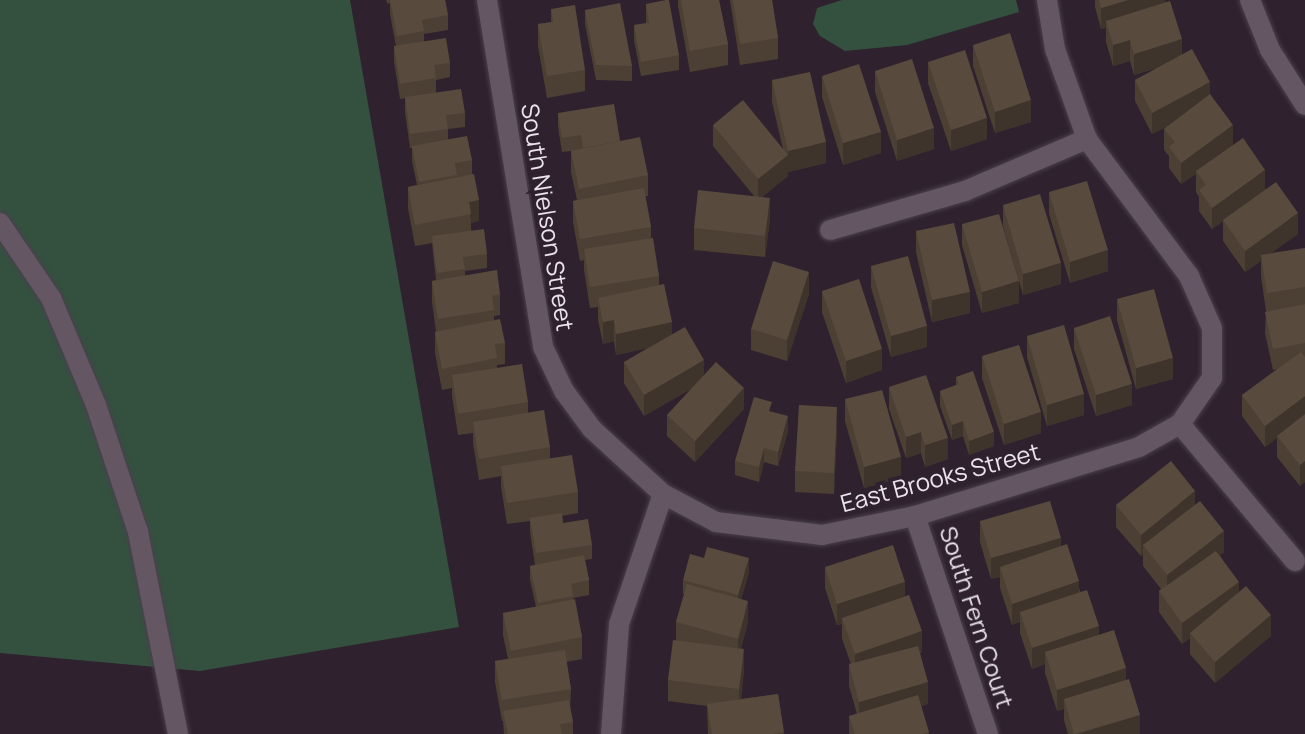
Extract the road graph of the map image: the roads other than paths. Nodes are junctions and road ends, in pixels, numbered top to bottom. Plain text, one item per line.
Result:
1 (487, 0) edge
2 (1047, 0) edge
3 (1250, 0) edge
4 (1305, 105) edge
5 (1087, 139) junction
6 (0, 223) edge
7 (830, 230) dead end
8 (1180, 424) junction
9 (663, 494) junction
10 (915, 516) junction
11 (1295, 561) dead end
12 (178, 734) edge
13 (611, 734) edge
14 (988, 734) edge

1 - 9 street, South Nielson Street
2 - 5 street
3 - 4 street
5 - 7 street
5 - 8 street
6 - 12 street
8 - 10 street, East Brooks Street
8 - 11 street
9 - 10 street, East Brooks Street
9 - 13 street
10 - 14 street, South Fern Court

